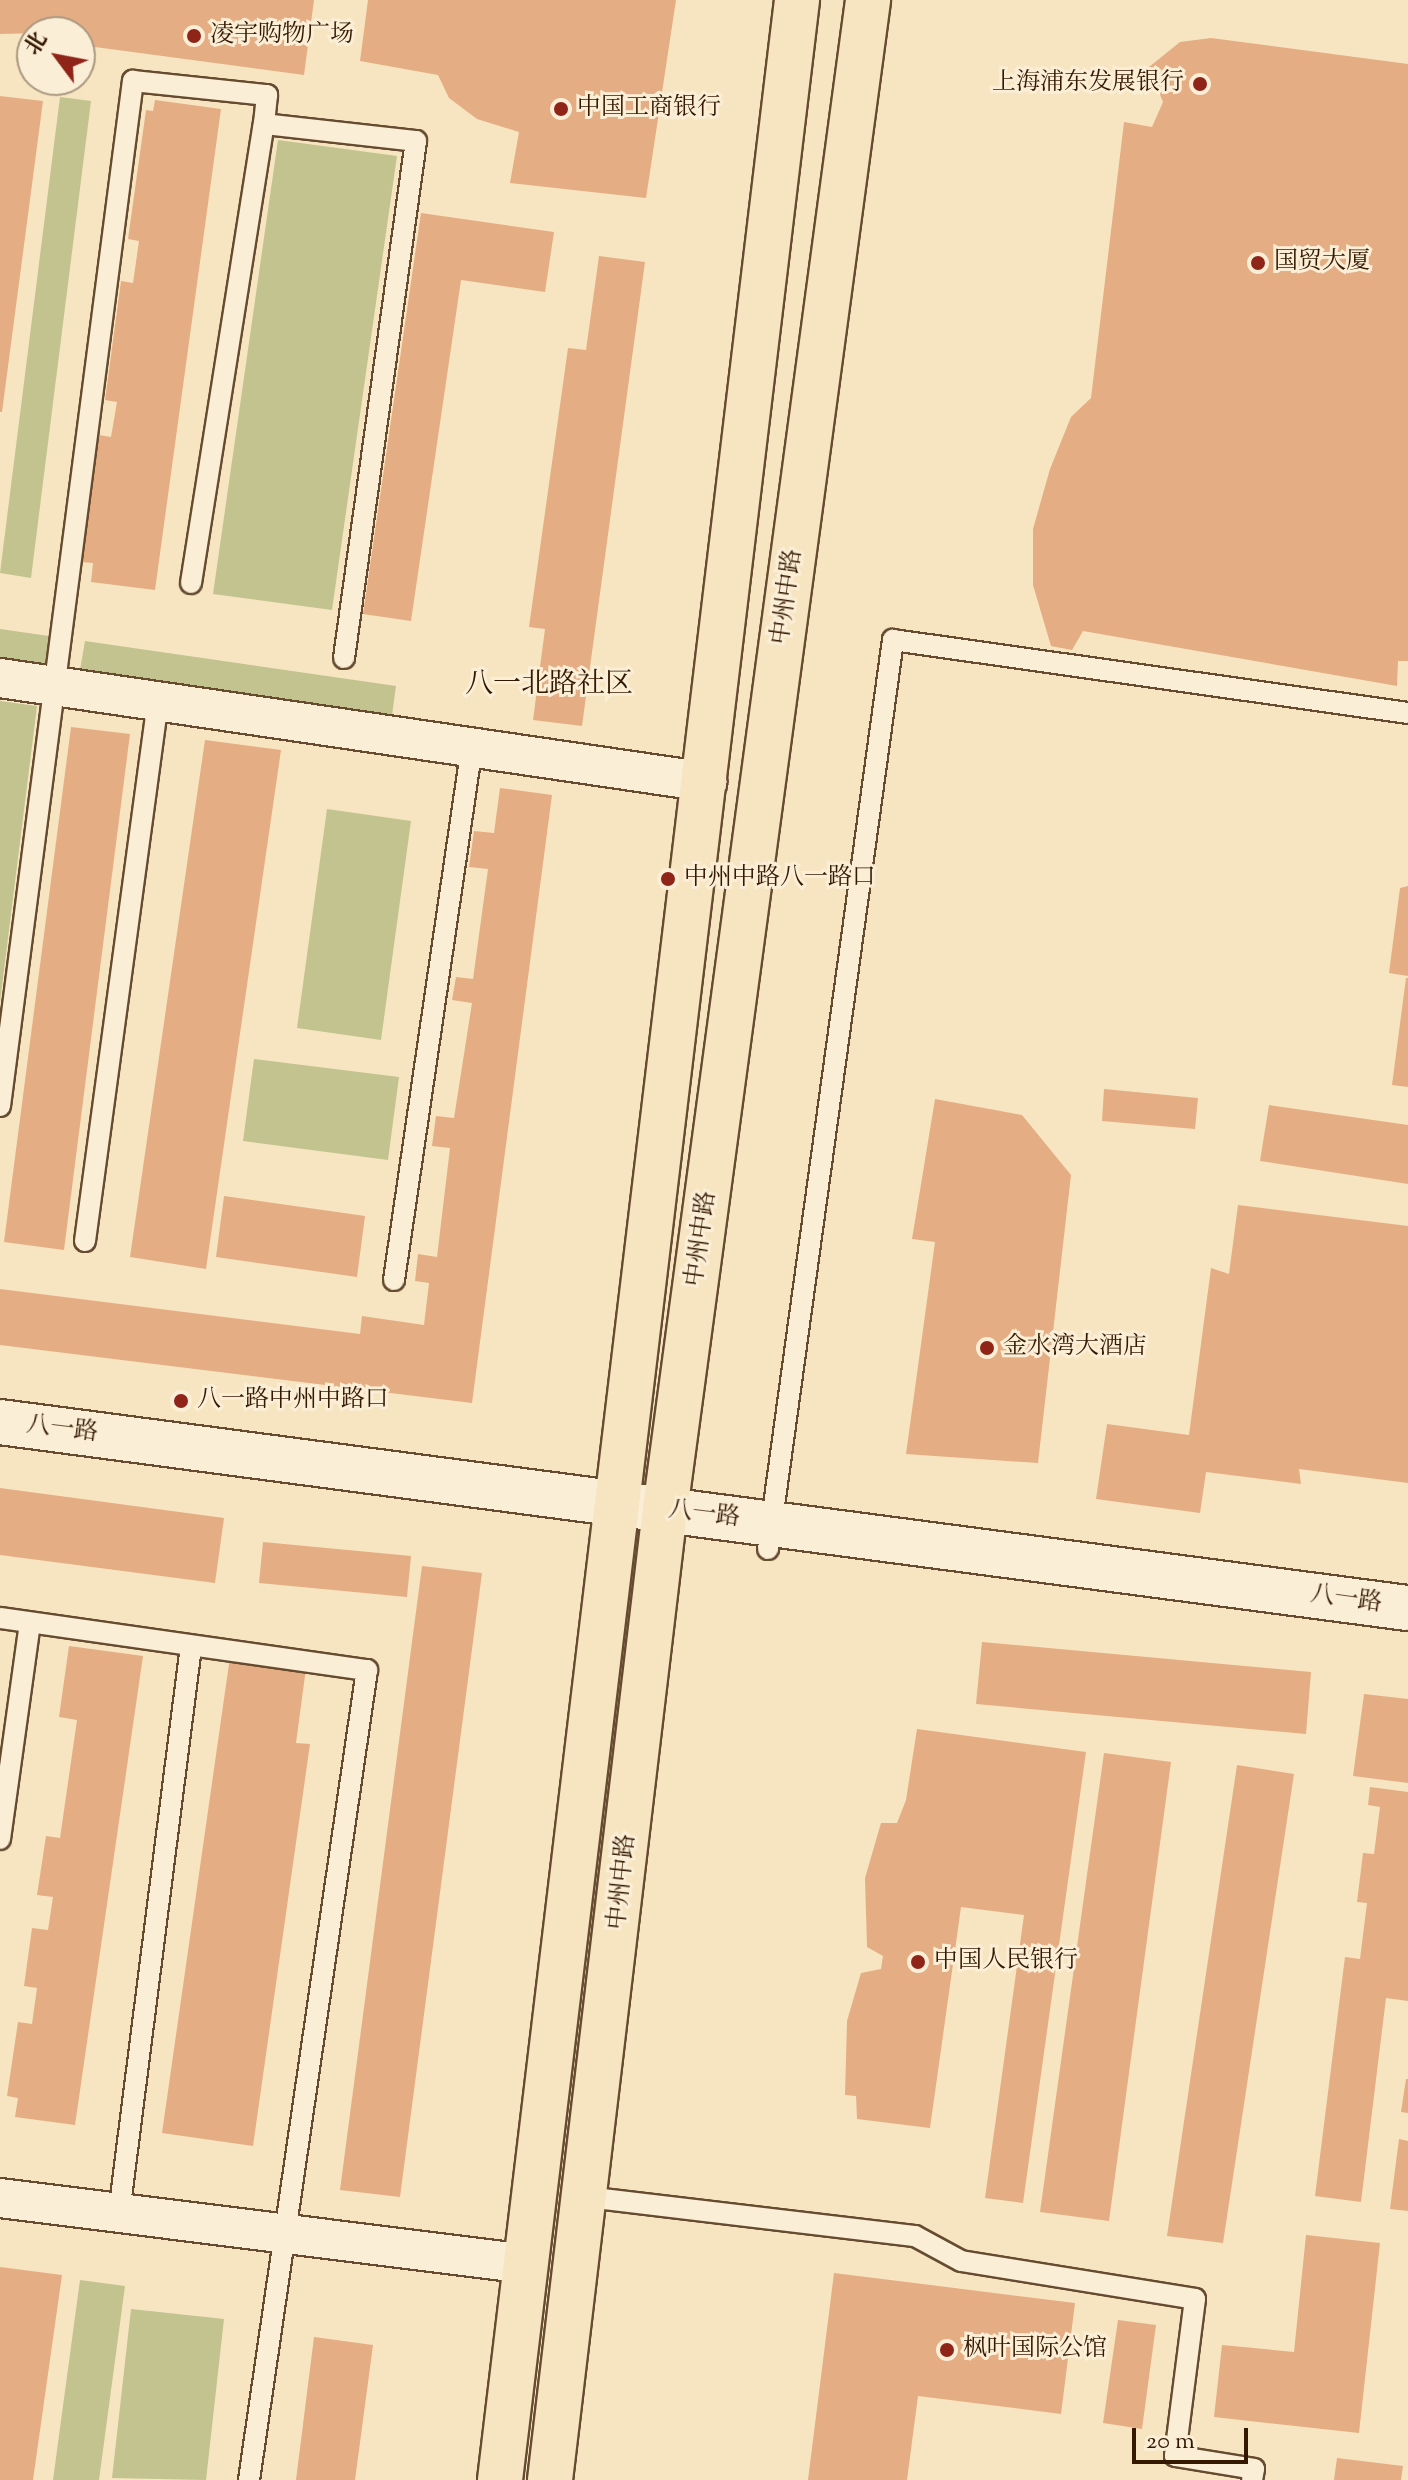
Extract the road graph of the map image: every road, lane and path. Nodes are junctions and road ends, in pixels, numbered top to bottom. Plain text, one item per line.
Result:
1 (797, 0) edge
2 (868, 0) edge
3 (264, 124) junction
4 (191, 583) dead end
5 (344, 658) dead end
6 (0, 678) edge
7 (58, 686) junction
8 (158, 701) junction
9 (1408, 713) edge
10 (472, 746) junction
11 (707, 782) junction
12 (0, 1106) edge
13 (85, 1241) dead end
14 (394, 1280) dead end
15 (0, 1422) edge
16 (0, 1449) edge
17 (614, 1516) junction
18 (664, 1523) junction
19 (770, 1536) junction
20 (1408, 1608) edge
21 (0, 1618) edge
22 (30, 1623) junction
23 (1408, 1635) edge
24 (191, 1646) junction
25 (0, 1839) edge
26 (587, 2197) junction
27 (0, 2198) edge
28 (119, 2213) junction
29 (285, 2234) junction
30 (527, 2264) junction
31 (249, 2480) edge
32 (500, 2480) edge
33 (550, 2480) edge
34 (1252, 2480) edge

1 - 11 main road
2 - 18 main road, 中州中路
3 - 4 lane
3 - 5 lane
3 - 7 lane
6 - 7 street
7 - 8 street
7 - 12 lane
8 - 10 street
8 - 13 lane
9 - 19 lane
10 - 11 street
10 - 14 lane
11 - 17 main road
15 - 17 street, 八一路
16 - 17 street, 八一路
17 - 18 street, 八一路
17 - 30 main road
18 - 19 street, 八一路
18 - 26 main road, 中州中路
19 - 20 street, 八一路
19 - 23 street, 八一路
21 - 22 lane
22 - 24 lane
22 - 25 lane
24 - 28 lane
24 - 29 lane
26 - 33 main road, 中州中路
26 - 34 lane
27 - 28 street
28 - 29 street
29 - 30 street
29 - 31 lane
30 - 32 main road

